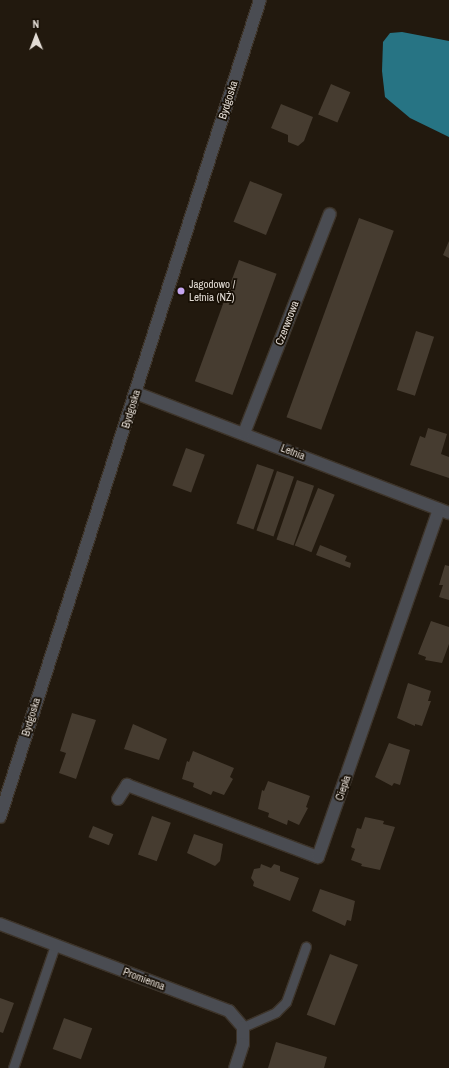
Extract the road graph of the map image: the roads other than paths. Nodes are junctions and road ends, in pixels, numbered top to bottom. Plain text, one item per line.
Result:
1 (260, 0) edge
2 (330, 214) dead end
3 (136, 392) junction
4 (244, 433) junction
5 (444, 511) edge
6 (118, 799) dead end
7 (0, 817) edge
8 (0, 924) edge
9 (55, 945) junction
10 (306, 946) dead end
11 (243, 1027) junction
12 (12, 1068) edge
13 (235, 1068) edge

1 - 3 street, Bydgoska
2 - 4 street, Czerwcowa
3 - 4 street, Letnia
3 - 7 street, Bydgoska
4 - 5 street, Letnia
5 - 6 street, Ciepła
8 - 9 street, Promienna
9 - 11 street, Promienna
9 - 12 lane
10 - 11 lane
11 - 13 street

